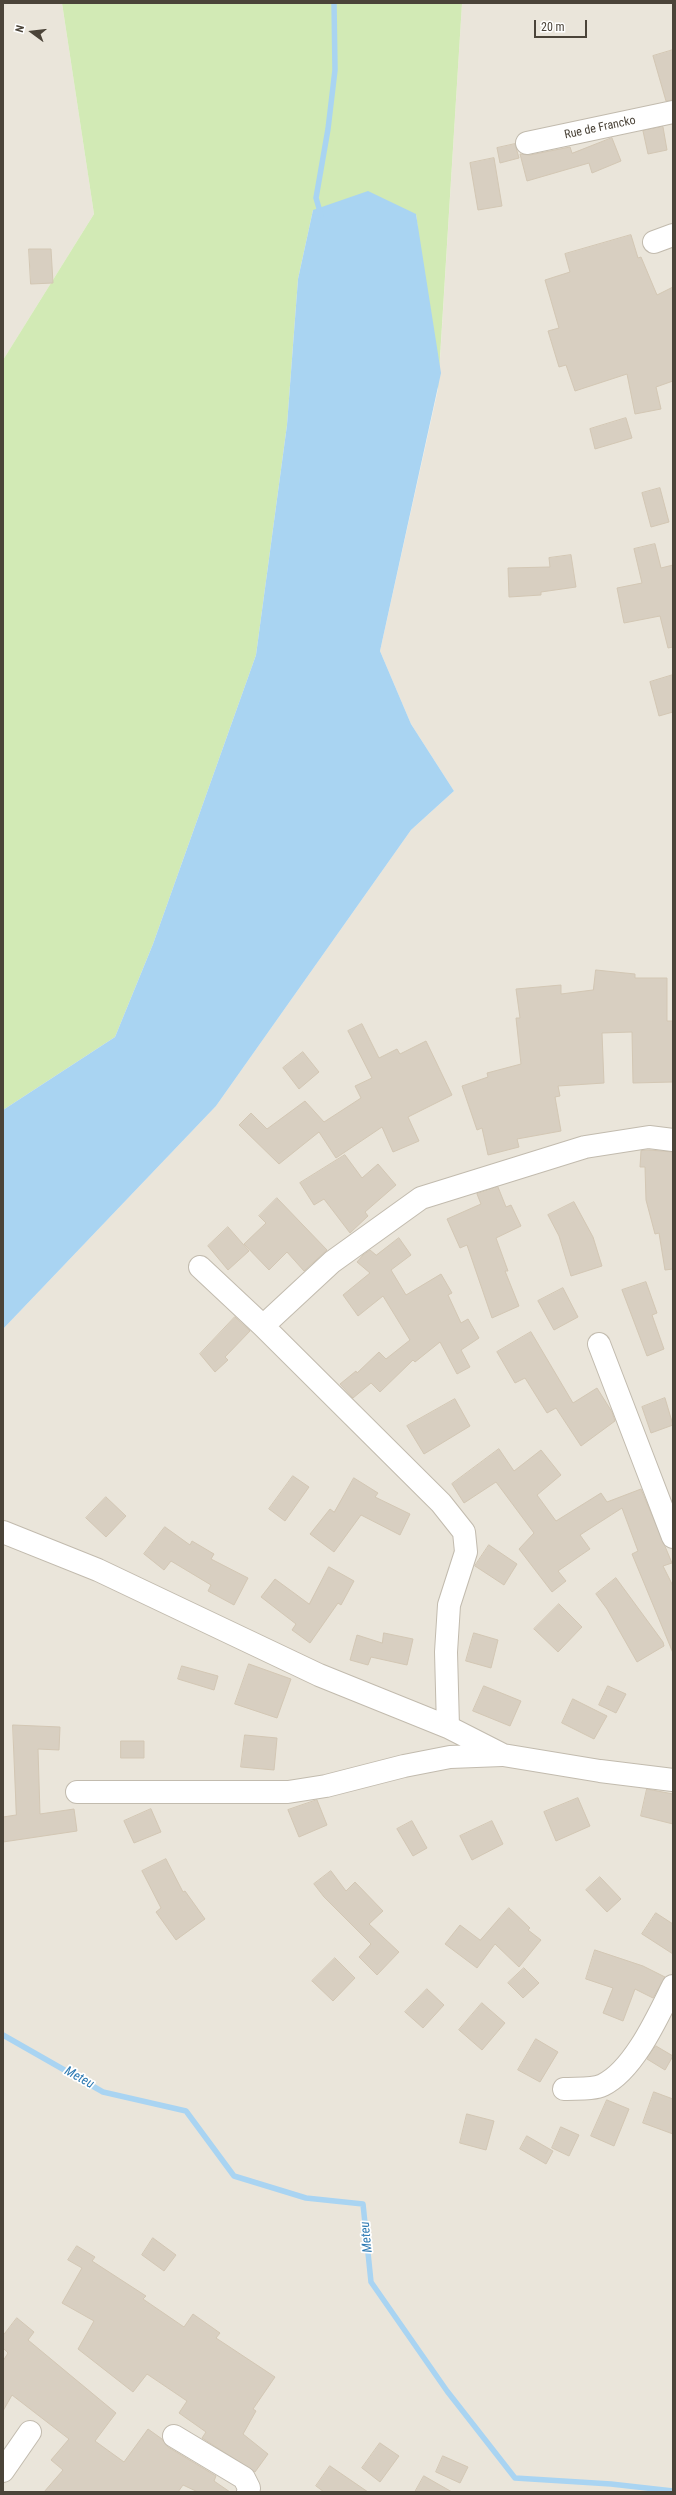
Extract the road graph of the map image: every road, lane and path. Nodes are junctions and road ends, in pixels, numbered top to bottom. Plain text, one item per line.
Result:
1 (673, 112) edge
2 (527, 143) dead end
3 (673, 1140) edge
4 (200, 1268) dead end
5 (263, 1326) junction
6 (599, 1344) dead end
7 (3, 1532) edge
8 (673, 1537) edge
9 (448, 1727) junction
10 (504, 1755) junction
11 (673, 1780) edge
12 (76, 1792) dead end
13 (673, 1986) edge
14 (564, 2090) dead end
15 (30, 2432) dead end
16 (174, 2436) dead end
17 (3, 2472) edge
18 (248, 2492) edge

1 - 2 street, Rue de Francko
3 - 5 street
4 - 5 street
5 - 9 street
6 - 8 street
7 - 9 street
9 - 10 street
10 - 11 street
10 - 12 street
13 - 14 street
15 - 17 street
16 - 18 street

